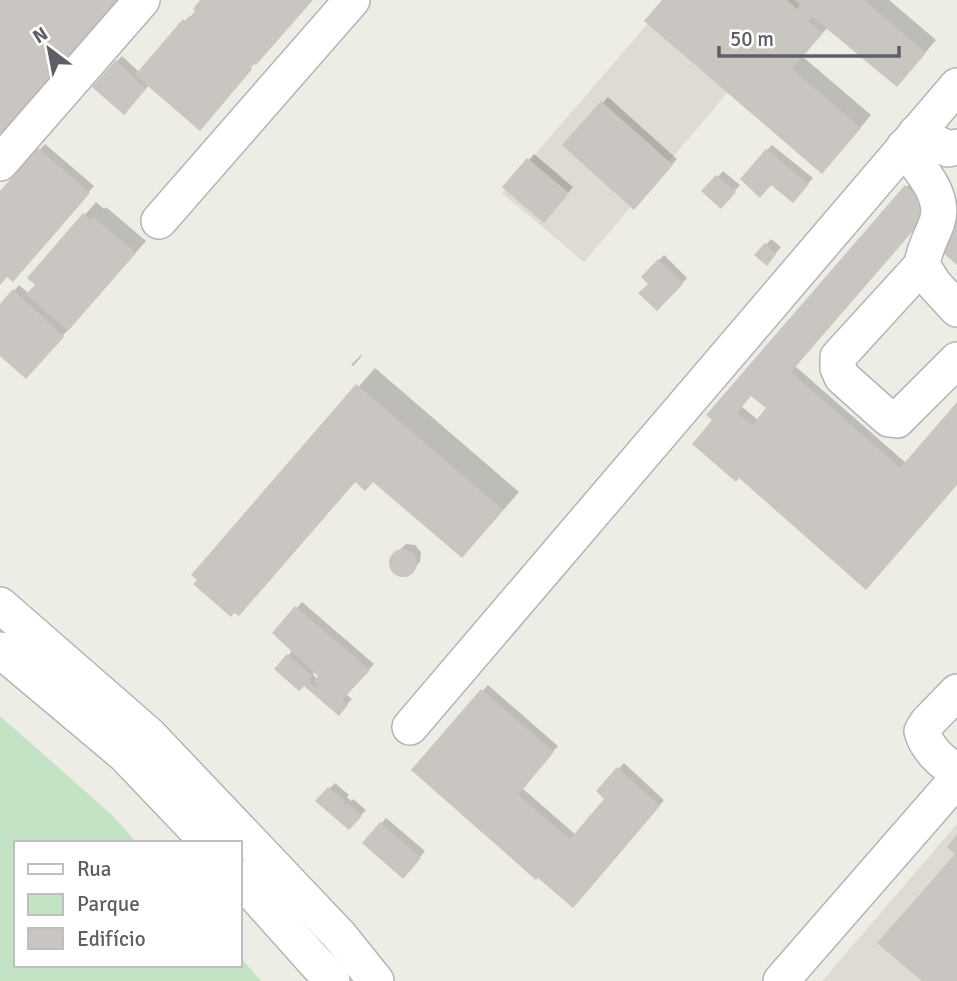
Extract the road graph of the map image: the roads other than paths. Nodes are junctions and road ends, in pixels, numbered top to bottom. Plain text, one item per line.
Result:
1 (142, 0) edge
2 (352, 0) edge
3 (957, 86) edge
4 (910, 140) junction
5 (957, 147) edge
6 (0, 163) edge
7 (159, 221) dead end
8 (922, 265) junction
9 (957, 309) edge
10 (957, 360) edge
11 (0, 605) edge
12 (0, 650) edge
13 (957, 692) edge
14 (410, 727) dead end
15 (957, 770) edge
16 (957, 779) edge
17 (207, 841) edge
18 (242, 880) edge
19 (332, 981) edge
20 (376, 981) edge
21 (781, 981) edge

1 - 6 street
2 - 7 street
3 - 4 street
4 - 5 street
4 - 8 street
4 - 14 street
8 - 9 street
8 - 10 street
11 - 20 street
12 - 17 street
13 - 15 street
16 - 21 street
18 - 19 street

